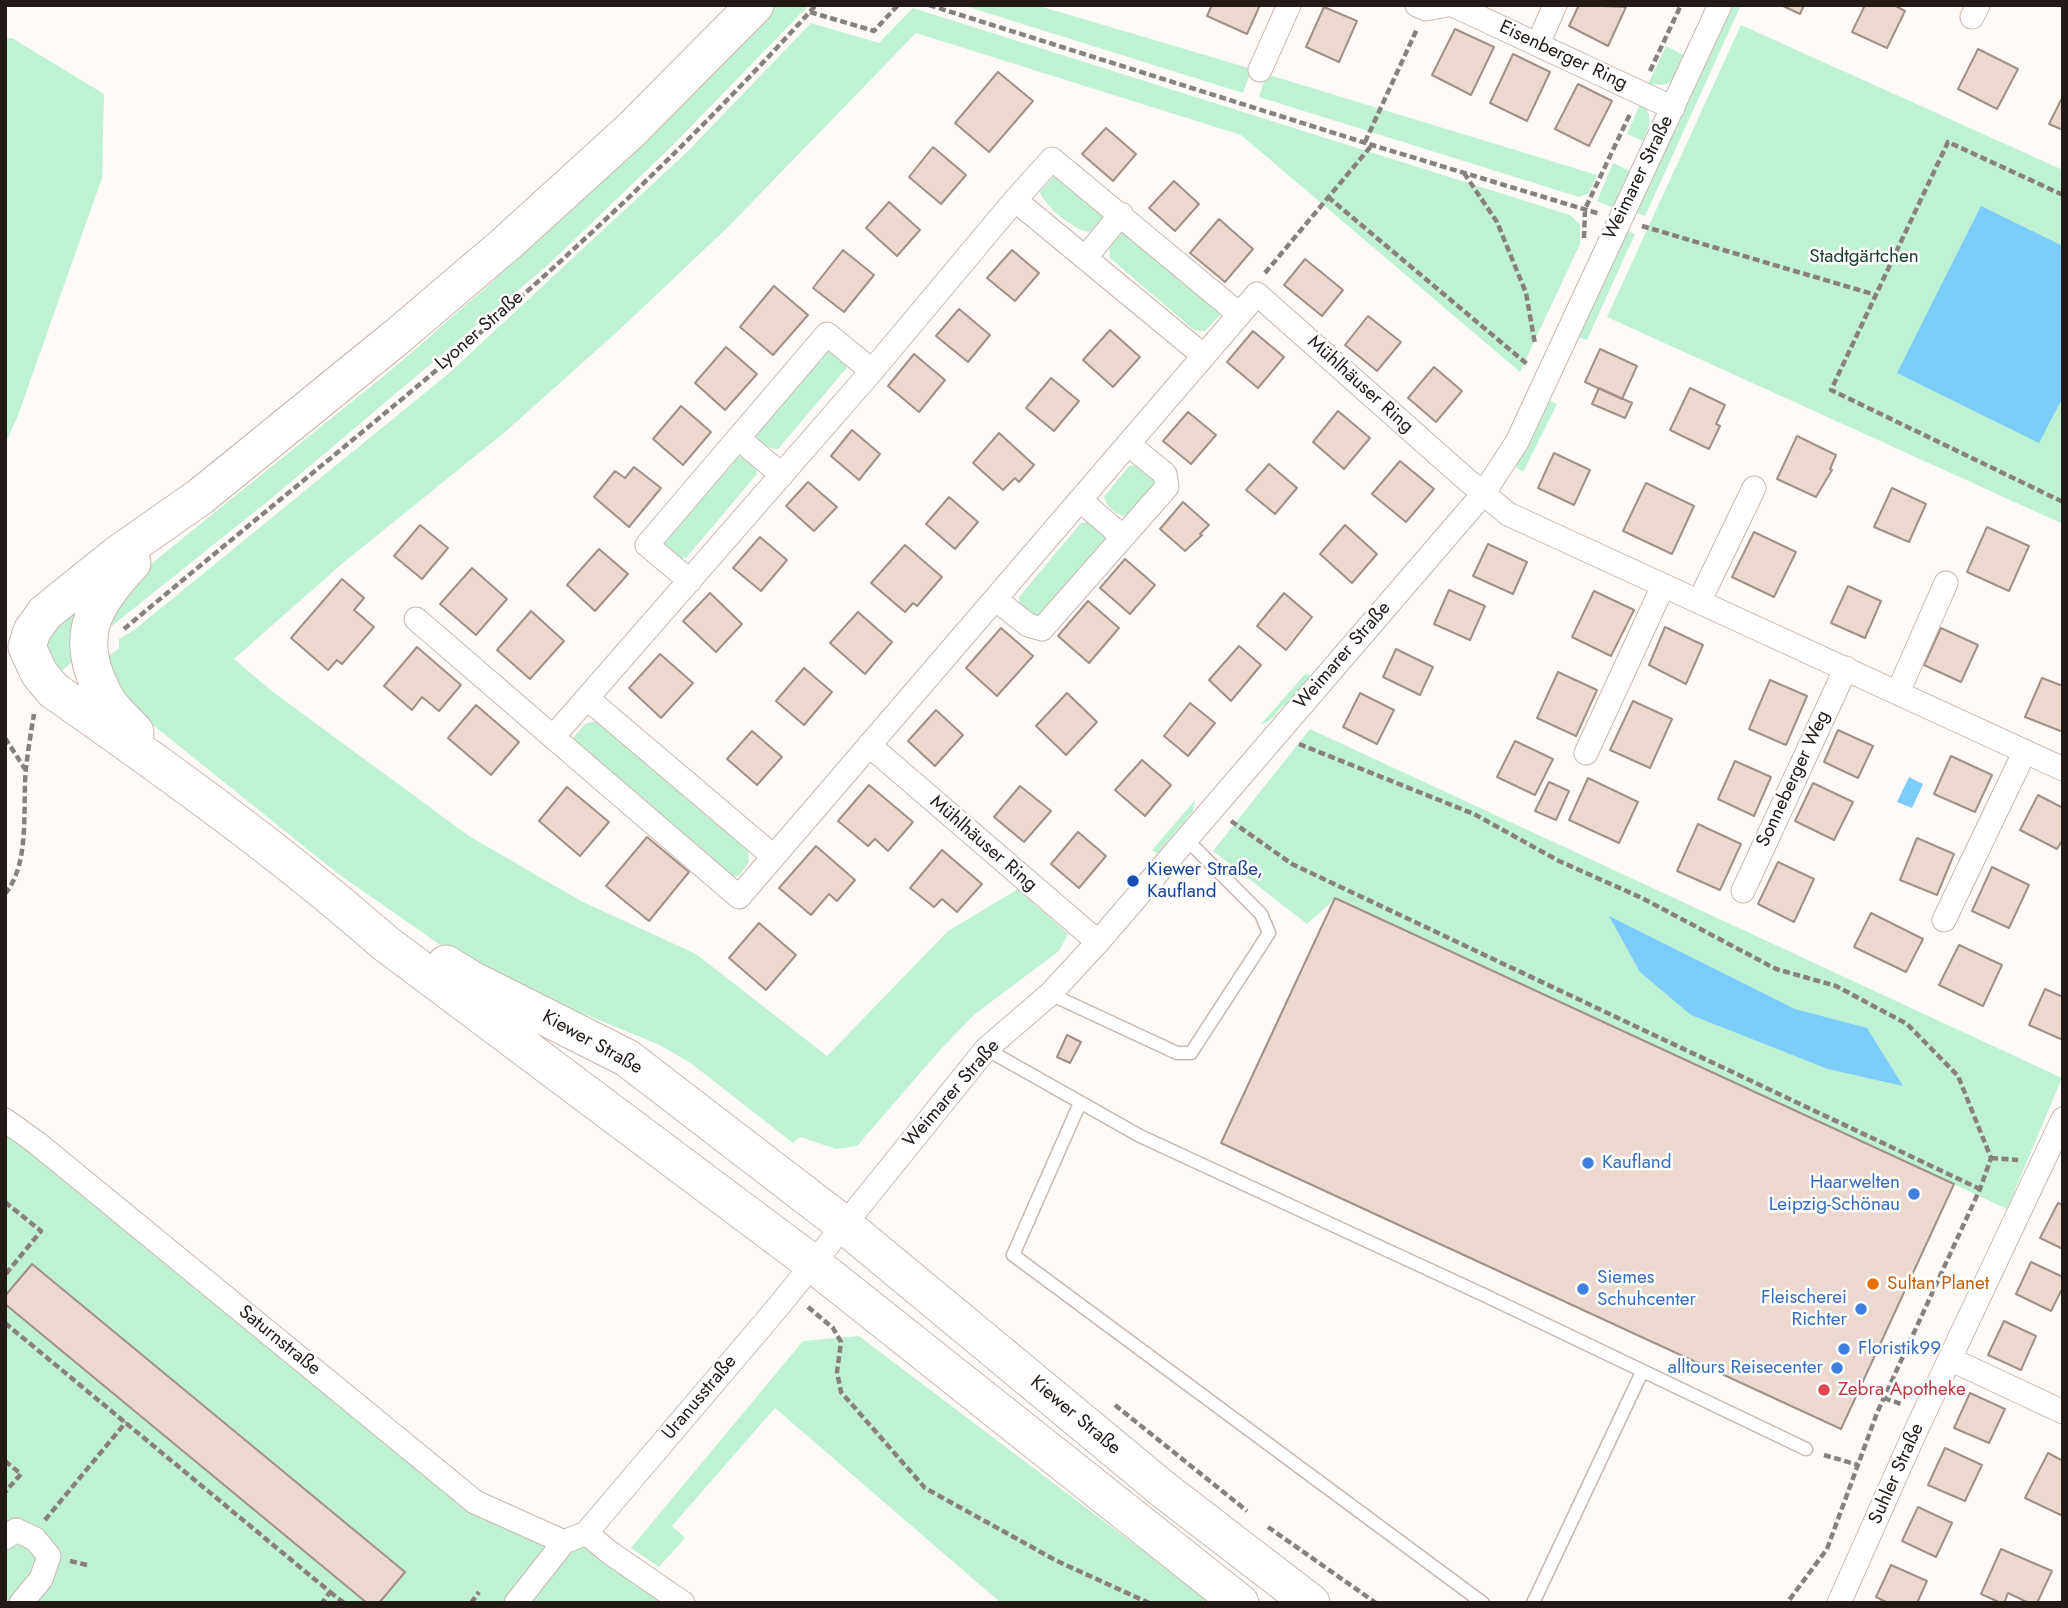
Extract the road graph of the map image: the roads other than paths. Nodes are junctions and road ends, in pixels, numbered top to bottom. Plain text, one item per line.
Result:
1 (755, 5) edge
2 (1289, 5) edge
3 (1453, 5) edge
4 (1555, 5) edge
5 (1720, 5) edge
6 (1538, 44) junction
7 (1260, 70) dead end
8 (1673, 108) junction
9 (1015, 201) junction
10 (1121, 215) junction
11 (1086, 257) junction
12 (1240, 314) junction
13 (1204, 356) junction
14 (872, 371) junction
15 (738, 438) junction
16 (1128, 444) junction
17 (782, 475) junction
18 (1754, 488) dead end
19 (1483, 494) junction
20 (201, 496) junction
21 (1080, 500) junction
22 (1123, 537) junction
23 (690, 581) junction
24 (1946, 583) dead end
25 (1663, 586) junction
26 (995, 599) junction
27 (1699, 602) junction
28 (416, 619) dead end
29 (1846, 668) junction
30 (1898, 692) junction
31 (588, 699) junction
32 (553, 737) junction
33 (869, 745) junction
34 (2025, 751) junction
35 (1586, 753) dead end
36 (2063, 769) edge
37 (169, 771) junction
38 (1186, 839) junction
39 (773, 856) junction
40 (323, 889) junction
41 (1743, 891) dead end
42 (1944, 920) dead end
43 (1098, 942) junction
44 (1050, 994) junction
45 (986, 1049) junction
46 (1080, 1103) junction
47 (2063, 1119) edge
48 (5, 1120) edge
49 (843, 1224) junction
50 (812, 1263) junction
51 (1950, 1359) junction
52 (1642, 1372) junction
53 (2063, 1412) edge
54 (1806, 1450) road end
55 (586, 1533) junction
56 (5, 1538) edge
57 (565, 1542) junction
58 (21, 1603) edge
59 (516, 1603) edge
60 (683, 1603) edge
61 (1240, 1603) edge
62 (1311, 1603) edge
63 (1483, 1603) edge
64 (1533, 1603) edge
65 (1839, 1603) edge

1 - 20 main road
2 - 7 street
3 - 6 street, Eisenberger Ring
4 - 6 street
5 - 8 street, Weimarer Straße
6 - 8 street, Eisenberger Ring
8 - 19 street, Weimarer Straße
9 - 10 street
9 - 11 street
9 - 14 street
10 - 11 street
10 - 12 street
11 - 13 street
12 - 13 street
12 - 19 street, Mühlhäuser Ring
13 - 16 street
14 - 15 street
14 - 17 street
15 - 17 street
15 - 23 street
16 - 21 street
16 - 22 street
17 - 23 street
18 - 27 street
19 - 25 street
19 - 38 street, Weimarer Straße
20 - 37 main road
20 - 37 main road
21 - 22 street
21 - 26 street
22 - 26 street
23 - 31 street
24 - 30 street
25 - 27 street
25 - 35 street
26 - 33 street
27 - 29 street
28 - 32 street
29 - 30 street
29 - 41 street, Sonneberger Weg
30 - 34 street
31 - 32 street
31 - 39 street
32 - 39 street
33 - 39 street
33 - 43 street, Mühlhäuser Ring
34 - 36 street
34 - 42 street
37 - 40 main road, Kiewer Straße
38 - 43 street, Weimarer Straße
38 - 44 lane
40 - 49 main road, Kiewer Straße
40 - 50 main road, Kiewer Straße
43 - 44 street, Weimarer Straße
44 - 45 street, Weimarer Straße
45 - 46 lane
45 - 49 street, Weimarer Straße
46 - 52 lane
46 - 63 lane
47 - 51 street, Suhler Straße
48 - 57 street, Saturnstraße
49 - 50 street
49 - 62 main road, Kiewer Straße
50 - 55 street, Uranusstraße
50 - 61 main road, Kiewer Straße
51 - 53 street
51 - 65 street, Suhler Straße
52 - 54 lane
52 - 64 lane
55 - 57 street, Uranusstraße
55 - 60 street
56 - 58 street
57 - 59 street, Uranusstraße

